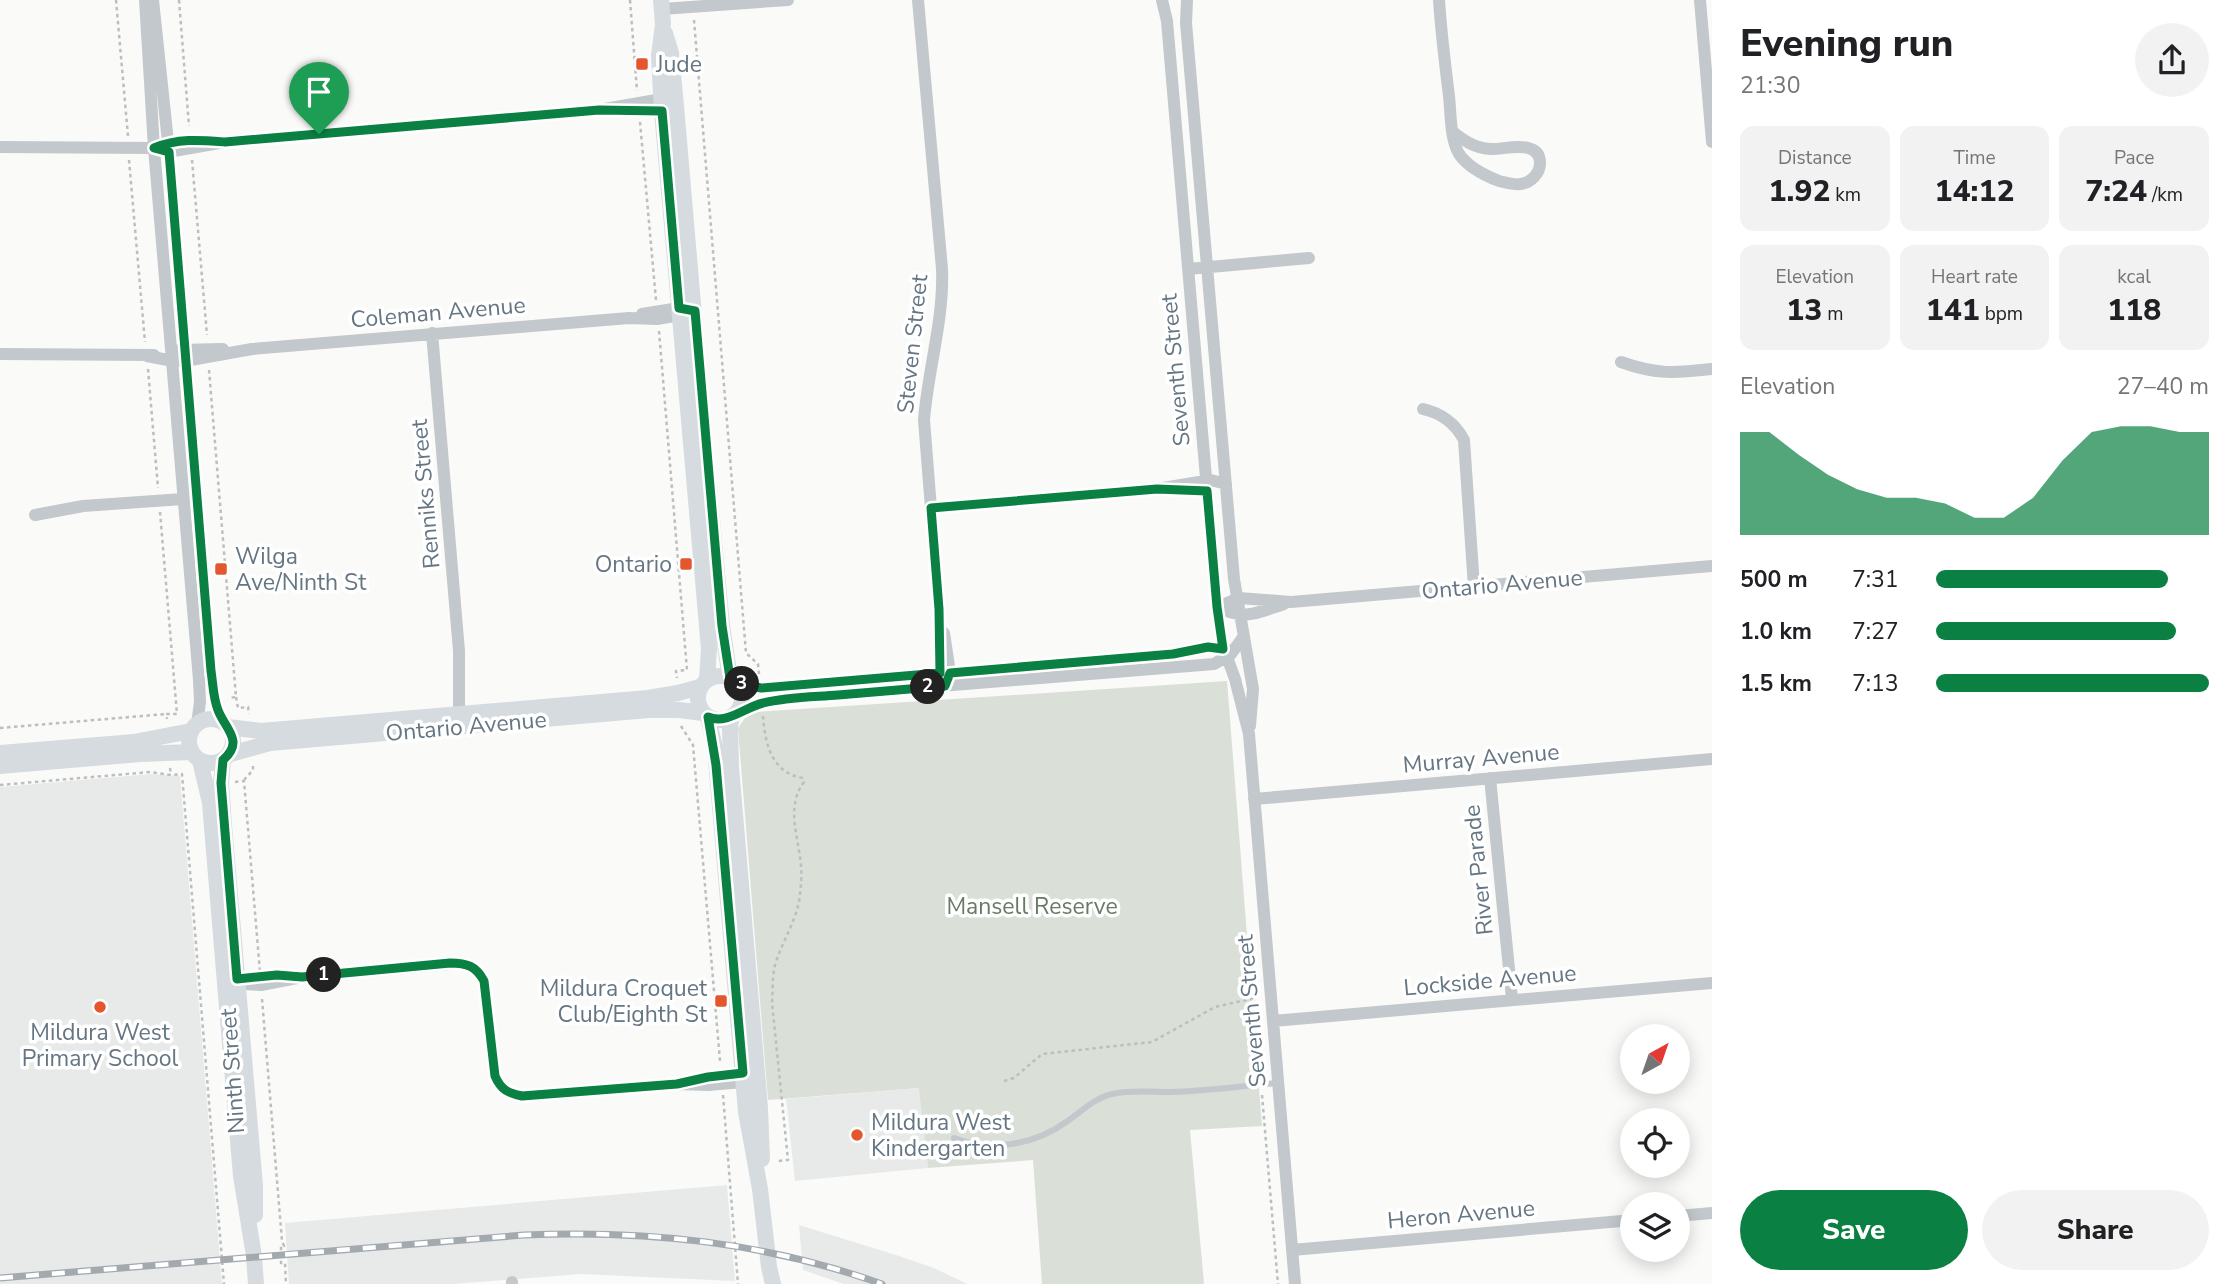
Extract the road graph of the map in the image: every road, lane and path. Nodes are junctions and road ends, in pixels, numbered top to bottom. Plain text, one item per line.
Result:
1 (116, 0) edge
2 (145, 0) edge
3 (153, 0) edge
4 (179, 0) edge
5 (630, 0) edge
6 (788, 0) edge
7 (918, 0) edge
8 (1162, 0) edge
9 (1187, 0) edge
10 (1439, 0) edge
11 (1700, 0) edge
12 (694, 8) junction
13 (662, 11) edge
14 (667, 105) junction
15 (639, 106) junction
16 (1452, 131) junction
17 (1712, 142) edge
18 (190, 144) junction
19 (0, 147) edge
20 (168, 147) junction
21 (154, 148) junction
22 (129, 149) junction
23 (1309, 258) dead end
24 (1207, 267) junction
25 (1188, 269) junction
26 (685, 312) junction
27 (657, 315) junction
28 (432, 333) junction
29 (145, 342) dead end
30 (208, 353) junction
31 (0, 354) edge
32 (147, 356) junction
33 (179, 356) junction
34 (1621, 362) dead end
35 (1712, 369) edge
36 (1423, 409) dead end
37 (1226, 484) junction
38 (1206, 486) junction
39 (159, 499) junction
40 (183, 499) junction
41 (931, 508) junction
42 (35, 515) dead end
43 (1712, 566) edge
44 (1474, 587) junction
45 (1237, 599) junction
46 (1291, 602) junction
47 (1217, 607) junction
48 (1240, 615) junction
49 (1244, 636) junction
50 (1228, 653) junction
51 (1249, 662) junction
52 (945, 673) junction
53 (733, 680) junction
54 (704, 683) junction
55 (945, 686) junction
56 (761, 688) junction
57 (215, 701) junction
58 (679, 702) junction
59 (762, 703) junction
60 (465, 713) junction
61 (177, 714) dead end
62 (734, 714) junction
63 (166, 715) dead end
64 (706, 715) junction
65 (226, 725) junction
66 (194, 727) junction
67 (0, 728) edge
68 (1249, 734) junction
69 (0, 753) edge
70 (195, 756) junction
71 (226, 757) junction
72 (1712, 759) edge
73 (0, 766) edge
74 (1490, 778) junction
75 (0, 785) edge
76 (1254, 799) junction
77 (258, 958) dead end
78 (260, 981) junction
79 (234, 982) junction
80 (1712, 983) edge
81 (1512, 999) junction
82 (1273, 1021) junction
83 (743, 1078) junction
84 (722, 1080) junction
85 (1278, 1083) junction
86 (782, 1090) dead end
87 (954, 1138) dead end
88 (760, 1189) junction
89 (1712, 1213) edge
90 (1690, 1215) edge
91 (1620, 1221) edge
92 (1292, 1250) junction
93 (769, 1267) junction
94 (224, 1284) edge
95 (256, 1284) edge
96 (286, 1284) edge
97 (738, 1284) edge
98 (767, 1284) edge
99 (773, 1284) edge
100 (1295, 1284) edge

1 - 22 path
2 - 21 street
3 - 20 street
4 - 18 path
5 - 15 path
6 - 12 street
7 - 41 street, Steven Street
8 - 25 street, Seventh Street
9 - 24 street, Seventh Street
10 - 16 street
11 - 17 street
12 - 13 street
12 - 56 path
13 - 14 street
14 - 15 street
14 - 26 street
15 - 18 street
15 - 27 path
16 - 16 street
18 - 20 street
18 - 30 path
19 - 22 street
20 - 21 street
20 - 33 street
21 - 22 street
21 - 33 street
22 - 29 path
23 - 24 street
24 - 25 street
24 - 37 street, Seventh Street
25 - 38 street, Seventh Street
26 - 27 street, Coleman Avenue
26 - 53 street
26 - 54 street
27 - 28 street, Coleman Avenue
27 - 58 path
28 - 30 street, Coleman Avenue
28 - 60 street, Renniks Street
30 - 33 street, Coleman Avenue
30 - 57 path
31 - 32 street, Coleman Avenue
32 - 33 street, Coleman Avenue
32 - 39 path
33 - 40 street
33 - 57 street
34 - 35 street
36 - 44 street
37 - 38 street
37 - 45 street, Seventh Street
38 - 41 street
38 - 47 street, Seventh Street
39 - 40 street
39 - 42 street
39 - 61 path
40 - 66 street
41 - 52 street, Steven Street
43 - 44 street, Ontario Avenue
44 - 46 street, Ontario Avenue
45 - 46 street, Ontario Avenue
45 - 47 street, Ontario Avenue
45 - 48 street, Seventh Street
46 - 48 street, Ontario Avenue
47 - 48 street
47 - 50 street, Seventh Street
48 - 49 street, Seventh Street
49 - 50 street
49 - 51 street, Seventh Street
50 - 51 street
50 - 52 street
50 - 55 street
50 - 68 street, Seventh Street
51 - 68 street, Seventh Street
52 - 55 street
52 - 56 street
53 - 54 street
53 - 56 street
53 - 62 street
54 - 58 street, Ontario Avenue
54 - 64 street
55 - 59 street
57 - 65 street
58 - 60 street, Ontario Avenue
58 - 64 street, Ontario Avenue
58 - 71 street, Ontario Avenue
58 - 84 path
59 - 62 street
59 - 86 path
60 - 65 street, Ontario Avenue
62 - 64 street
62 - 88 street
63 - 67 path
64 - 83 street
65 - 66 street
65 - 71 street
66 - 69 street
66 - 70 street
68 - 76 street, Seventh Street
70 - 71 street
70 - 73 street
70 - 79 street, Ninth Street
71 - 79 street, Ninth Street
72 - 74 street, Murray Avenue
74 - 76 street, Murray Avenue
74 - 81 street, River Parade
75 - 94 path
76 - 82 street, Seventh Street
77 - 78 path
78 - 79 street
78 - 84 street
78 - 96 path
79 - 95 street, Ninth Street
80 - 81 street, Lockside Avenue
81 - 82 street, Lockside Avenue
82 - 85 street, Seventh Street
83 - 84 street
83 - 88 street
84 - 97 path
85 - 87 lane
85 - 92 street, Seventh Street
88 - 93 street
89 - 90 street
91 - 92 street, Heron Avenue
92 - 100 street, Seventh Street
93 - 98 street
93 - 99 street

